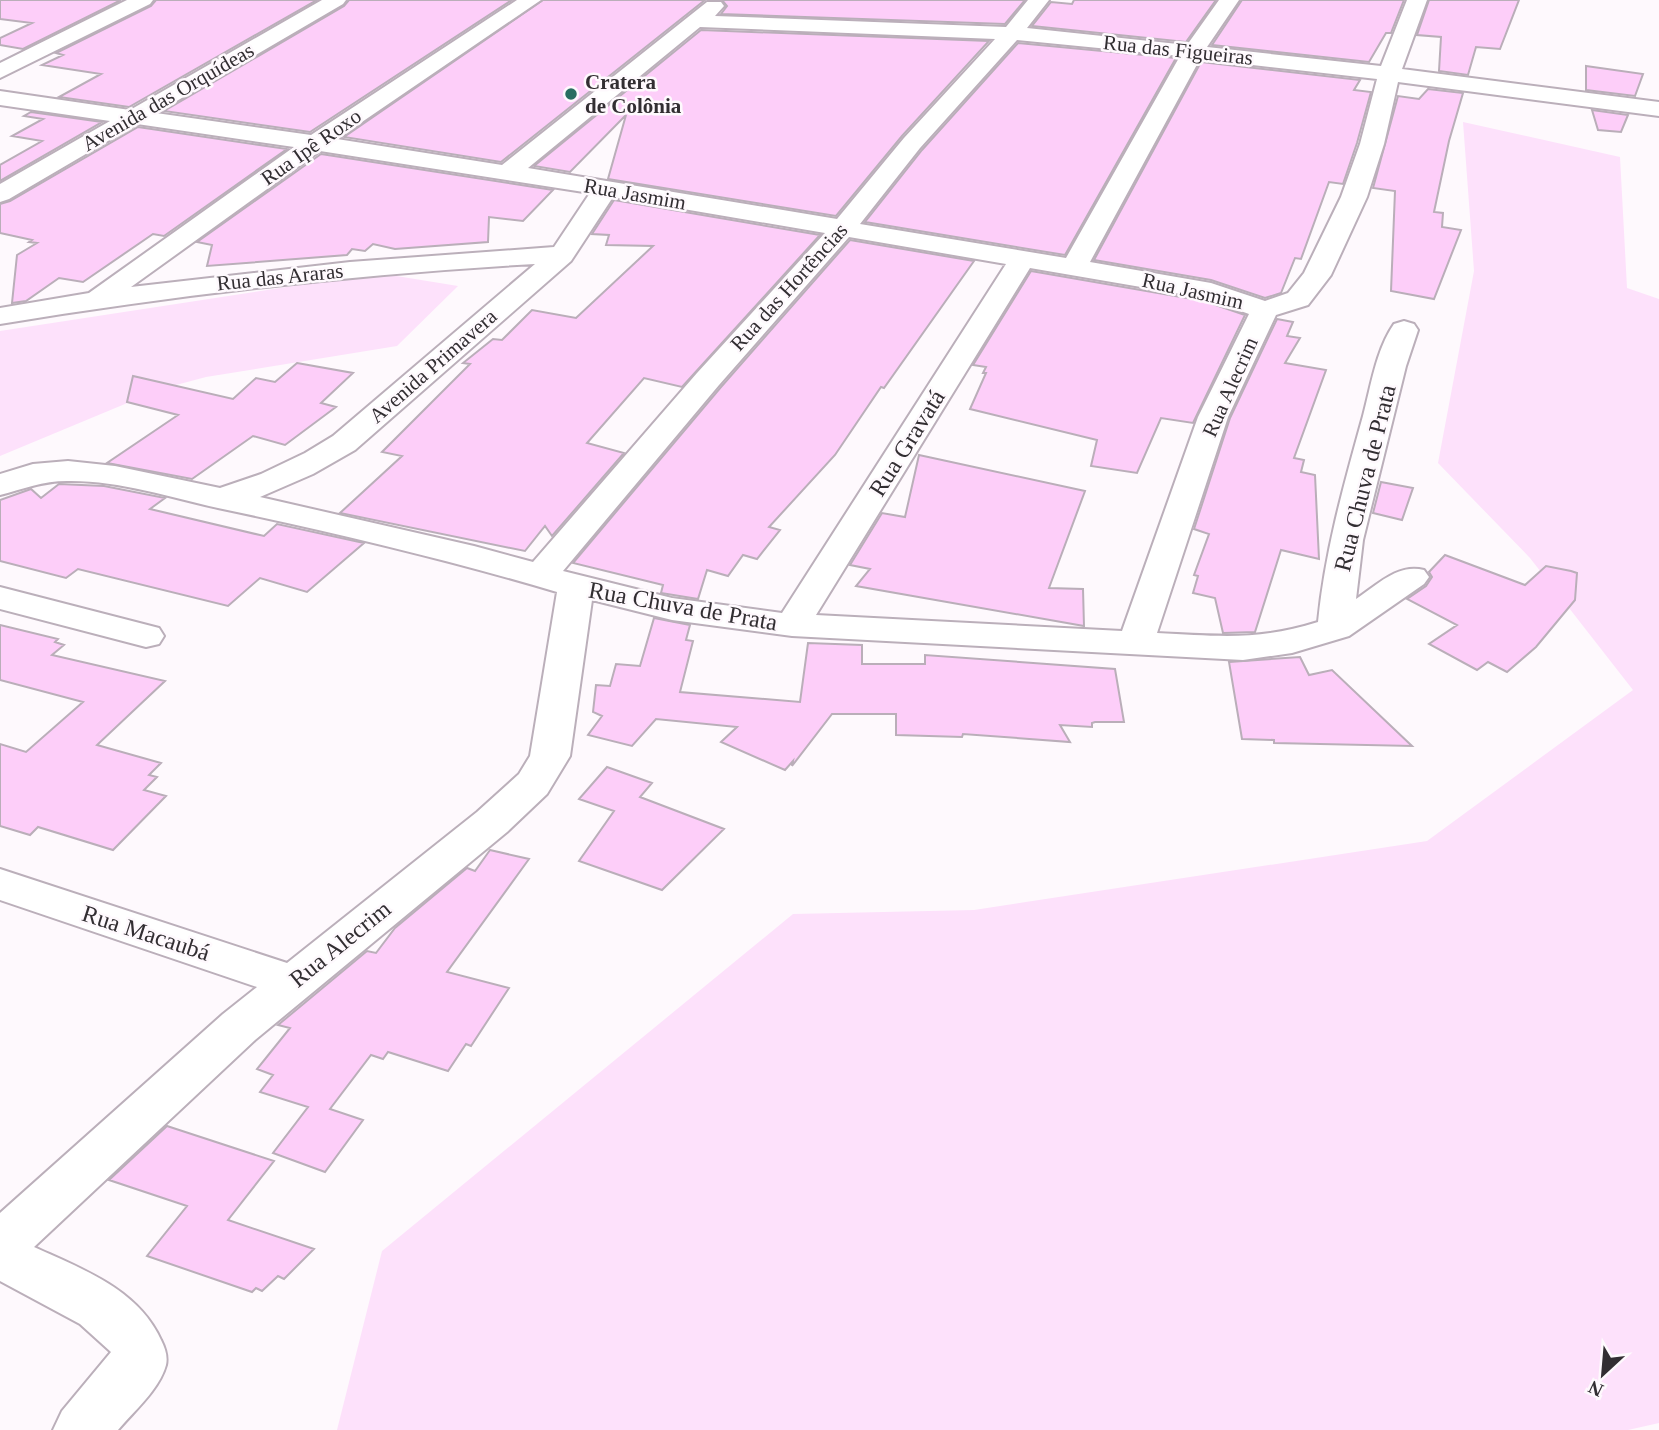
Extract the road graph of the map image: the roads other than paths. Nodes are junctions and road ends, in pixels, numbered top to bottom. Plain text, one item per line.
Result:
1 (143, 0) edge
2 (336, 0) edge
3 (531, 0) edge
4 (721, 0) edge
5 (1039, 0) edge
6 (1229, 0) edge
7 (1417, 0) edge
8 (873, 8) dead end
9 (695, 22) junction
10 (846, 27) junction
11 (1013, 32) junction
12 (1195, 50) junction
13 (0, 71) edge
14 (1389, 74) junction
15 (0, 98) edge
16 (1659, 109) edge
17 (135, 117) junction
18 (314, 143) junction
19 (507, 173) junction
20 (606, 188) junction
21 (0, 194) edge
22 (842, 230) junction
23 (562, 256) junction
24 (1022, 260) junction
25 (1074, 268) junction
26 (96, 300) junction
27 (1265, 310) junction
28 (0, 316) edge
29 (1404, 330) dead end
30 (0, 485) edge
31 (224, 498) junction
32 (1412, 577) dead end
33 (558, 581) junction
34 (0, 598) edge
35 (792, 625) junction
36 (1336, 628) junction
37 (146, 636) dead end
38 (1135, 645) junction
39 (0, 884) edge
40 (293, 982) junction
41 (0, 1246) edge
42 (0, 1256) edge
43 (82, 1430) edge

1 - 13 street
2 - 17 street, Avenida das Orquídeas
3 - 18 street, Rua Ipê Roxo
4 - 9 street
5 - 11 street, Rua das Hortências
6 - 12 street
7 - 14 street, Rua Alecrim
8 - 10 street
9 - 10 street, Rua das Figueiras
9 - 19 street
10 - 11 street, Rua das Figueiras
11 - 12 street, Rua das Figueiras
11 - 22 street, Rua das Hortências
12 - 14 street, Rua das Figueiras
12 - 25 street
14 - 16 street, Rua das Figueiras
14 - 27 street, Rua Alecrim
15 - 17 street, Rua Jasmim
17 - 18 street, Rua Jasmim
17 - 21 street, Avenida das Orquídeas
18 - 19 street, Rua Jasmim
18 - 26 street, Rua Ipê Roxo
19 - 20 street, Rua Jasmim
20 - 22 street, Rua Jasmim
20 - 23 street, Avenida Primavera
22 - 24 street, Rua Jasmim
22 - 33 street, Rua das Hortências
23 - 26 street, Rua das Araras
23 - 31 street, Avenida Primavera
24 - 25 street, Rua Jasmim
24 - 35 street, Rua Gravatá
25 - 27 street, Rua Jasmim
26 - 28 street, Rua das Araras
27 - 38 street, Rua Alecrim
29 - 36 street, Rua Chuva de Prata
30 - 31 street, Rua Chuva de Prata
31 - 33 street, Rua Chuva de Prata
32 - 36 street, Rua Chuva de Prata
33 - 35 street, Rua Chuva de Prata
33 - 40 street, Rua Alecrim
34 - 37 street
35 - 38 street, Rua Chuva de Prata
36 - 38 street, Rua Chuva de Prata
39 - 40 street, Rua Macaubá
40 - 41 street, Rua Alecrim
42 - 43 street

